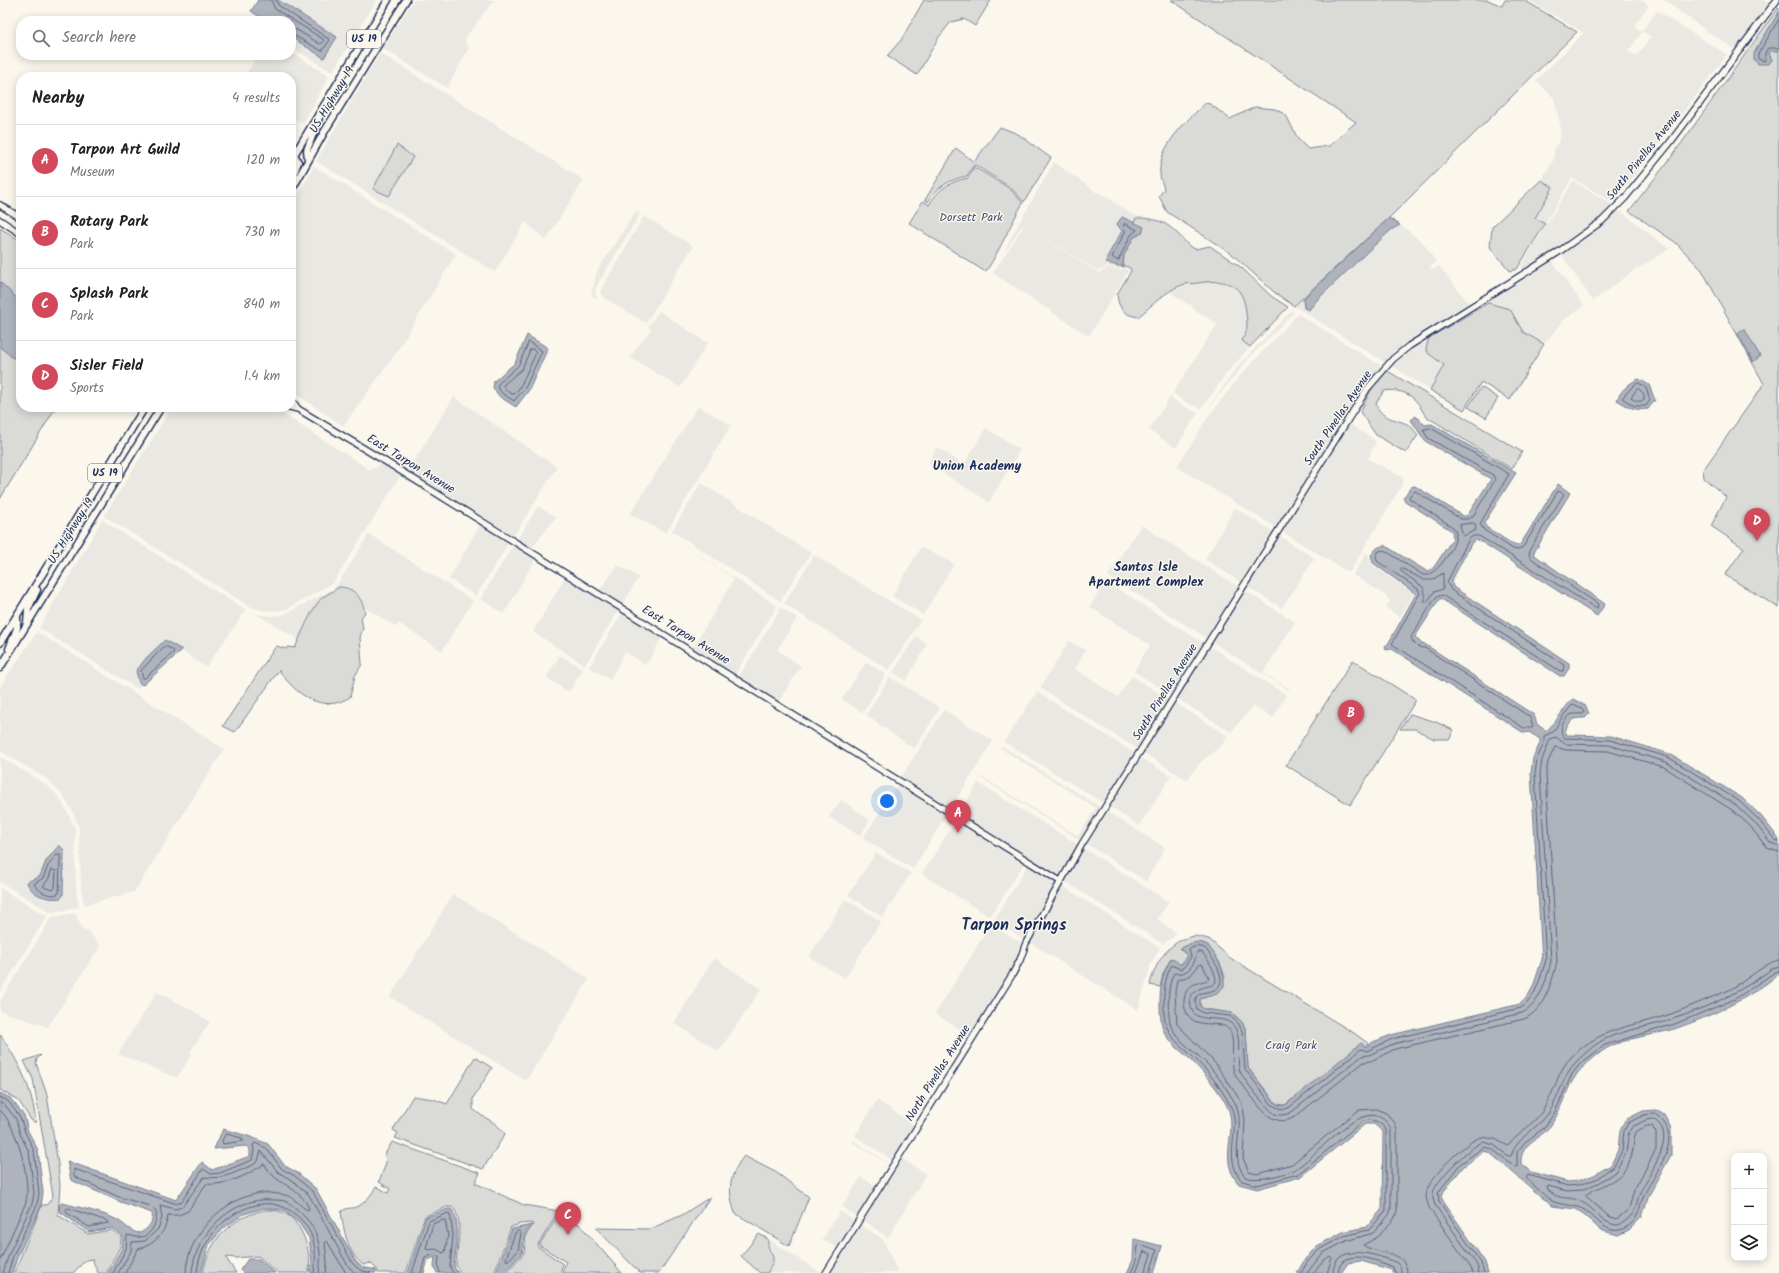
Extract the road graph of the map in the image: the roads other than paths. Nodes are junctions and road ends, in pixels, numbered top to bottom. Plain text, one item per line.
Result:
1 (388, 0) edge
2 (406, 0) edge
3 (1777, 0) edge
4 (323, 106) junction
5 (296, 150) edge
6 (308, 160) junction
7 (296, 182) edge
8 (0, 205) edge
9 (16, 215) edge
10 (0, 220) edge
11 (16, 231) edge
12 (296, 406) edge
13 (298, 409) joint
14 (142, 412) edge
15 (158, 412) edge
16 (46, 568) junction
17 (16, 617) junction
18 (27, 623) junction
19 (0, 643) edge
20 (6, 658) junction
21 (0, 668) edge
22 (1060, 881) junction
23 (826, 1273) edge

1 - 4 highway, US Highway 19 / US 19
2 - 6 highway, US Highway 19 / US 19
3 - 22 main road, South Pinellas Avenue
4 - 5 highway, US Highway 19 / US 19
4 - 6 highway
6 - 7 highway, US Highway 19 / US 19
8 - 9 main road
10 - 11 main road
12 - 13 main road, East Tarpon Avenue
13 - 22 main road, East Tarpon Avenue
14 - 16 highway, US Highway 19 / US 19
15 - 18 highway, US Highway 19 / US 19
16 - 17 highway, US Highway 19 / US 19
16 - 18 highway
17 - 19 highway, US Highway 19 / US 19
17 - 20 highway
18 - 20 highway, US Highway 19 / US 19
20 - 21 highway, US Highway 19 / US 19
22 - 23 main road, North Pinellas Avenue

